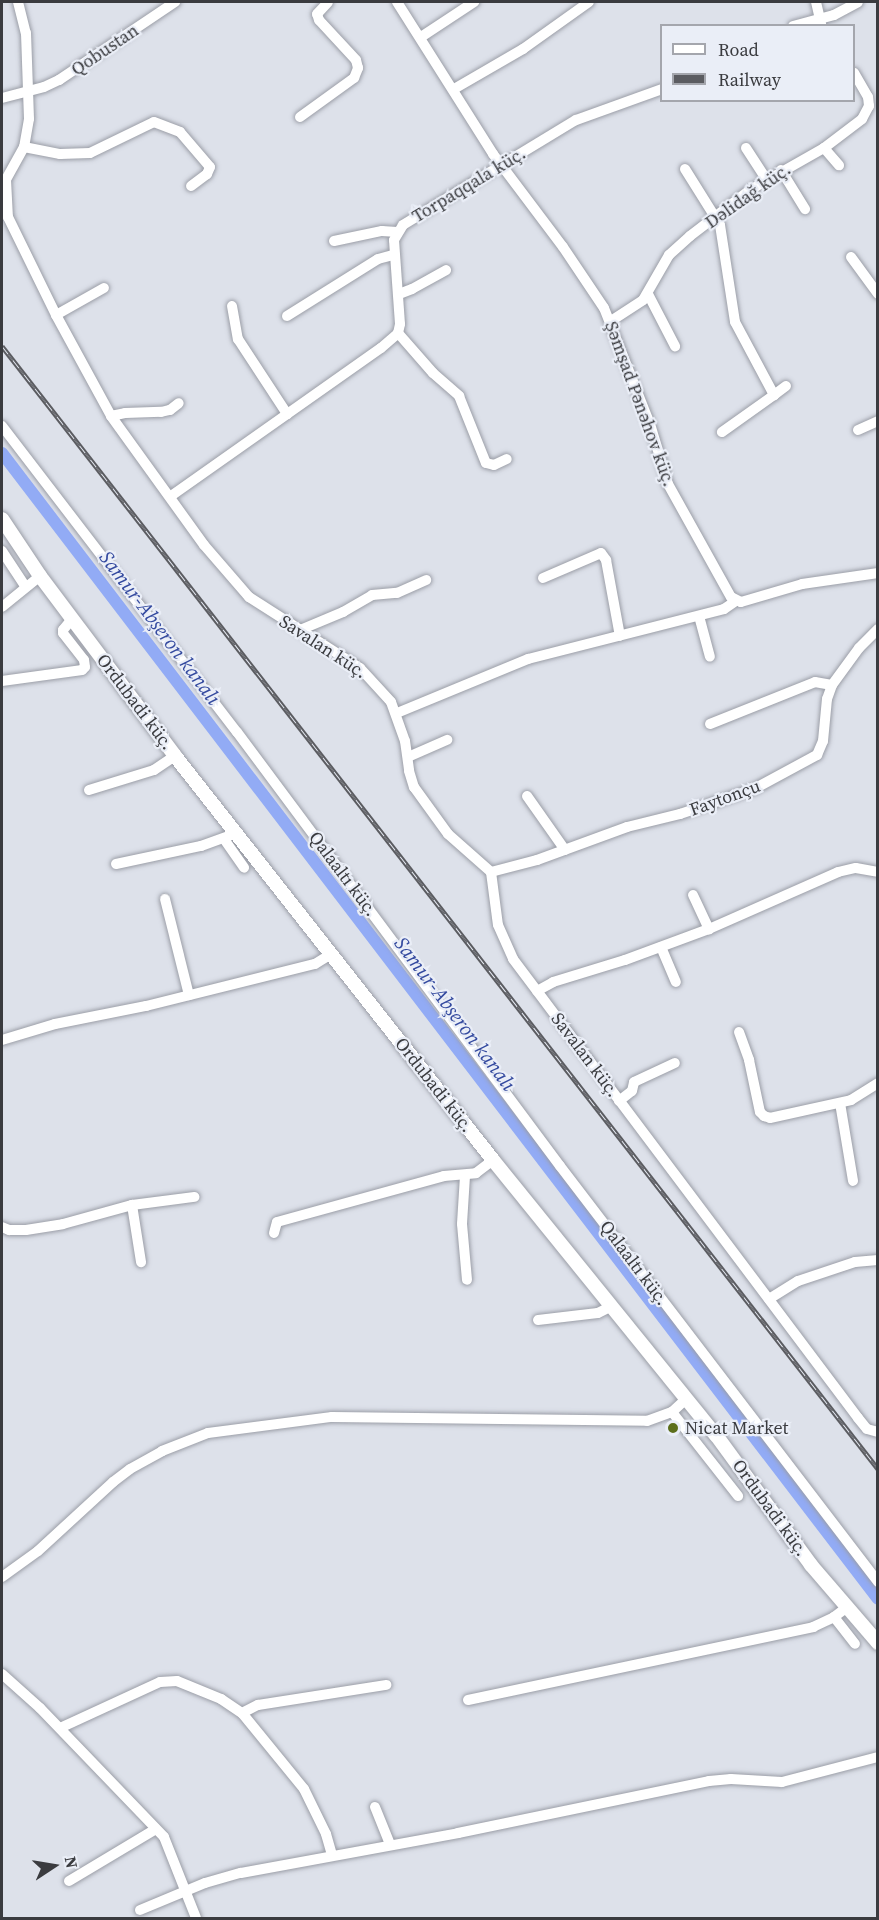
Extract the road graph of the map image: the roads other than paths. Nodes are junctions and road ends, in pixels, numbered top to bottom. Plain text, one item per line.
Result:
1 (18, 2) edge
2 (176, 2) edge
3 (328, 2) edge
4 (397, 2) edge
5 (474, 2) edge
6 (589, 2) edge
7 (816, 2) edge
8 (858, 2) edge
9 (820, 22) edge
10 (421, 37) junction
11 (855, 75) edge
12 (454, 89) junction
13 (660, 89) edge
14 (30, 92) junction
15 (2, 98) edge
16 (873, 107) edge
17 (300, 117) dead end
18 (24, 147) junction
19 (824, 147) junction
20 (746, 148) dead end
21 (838, 165) dead end
22 (501, 166) junction
23 (685, 169) dead end
24 (781, 170) junction
25 (766, 179) junction
26 (4, 180) edge
27 (191, 186) dead end
28 (805, 209) dead end
29 (717, 217) junction
30 (396, 232) junction
31 (334, 241) dead end
32 (393, 255) junction
33 (851, 257) dead end
34 (446, 270) dead end
35 (104, 288) dead end
36 (399, 294) junction
37 (648, 294) junction
38 (878, 294) edge
39 (232, 306) dead end
40 (56, 315) junction
41 (287, 316) dead end
42 (611, 321) junction
43 (398, 333) junction
44 (675, 346) dead end
45 (786, 386) dead end
46 (774, 395) junction
47 (179, 403) dead end
48 (287, 414) junction
49 (111, 416) junction
50 (878, 420) edge
51 (2, 426) edge
52 (858, 430) dead end
53 (722, 432) dead end
54 (507, 459) dead end
55 (171, 496) junction
56 (2, 519) edge
57 (2, 551) edge
58 (878, 573) edge
59 (40, 576) junction
60 (543, 578) dead end
61 (426, 580) dead end
62 (25, 586) junction
63 (736, 601) junction
64 (2, 607) edge
65 (699, 616) junction
66 (72, 619) junction
67 (878, 629) edge
68 (300, 630) junction
69 (620, 636) junction
70 (710, 657) dead end
71 (2, 681) edge
72 (832, 685) junction
73 (397, 713) junction
74 (710, 724) dead end
75 (447, 740) dead end
76 (175, 756) junction
77 (408, 757) junction
78 (89, 790) dead end
79 (527, 796) dead end
80 (230, 836) junction
81 (565, 850) junction
82 (116, 864) dead end
83 (244, 868) dead end
84 (491, 872) junction
85 (878, 872) edge
86 (693, 895) dead end
87 (165, 899) dead end
88 (708, 929) junction
89 (662, 947) junction
90 (331, 954) junction
91 (676, 982) dead end
92 (537, 991) junction
93 (189, 995) junction
94 (739, 1032) dead end
95 (2, 1040) edge
96 (675, 1063) dead end
97 (878, 1083) edge
98 (620, 1101) junction
99 (840, 1103) junction
100 (493, 1160) junction
101 (465, 1176) junction
102 (853, 1181) dead end
103 (195, 1197) dead end
104 (132, 1204) junction
105 (2, 1227) edge
106 (274, 1233) dead end
107 (878, 1260) edge
108 (141, 1262) dead end
109 (467, 1280) dead end
110 (769, 1299) junction
111 (612, 1306) junction
112 (538, 1320) dead end
113 (686, 1399) junction
114 (672, 1412) junction
115 (876, 1432) edge
116 (738, 1496) dead end
117 (2, 1577) edge
118 (878, 1582) edge
119 (846, 1608) junction
120 (834, 1617) junction
121 (878, 1643) edge
122 (855, 1644) dead end
123 (2, 1674) edge
124 (386, 1685) dead end
125 (468, 1700) dead end
126 (242, 1713) junction
127 (60, 1728) junction
128 (878, 1757) edge
129 (375, 1807) dead end
130 (156, 1829) junction
131 (390, 1844) junction
132 (332, 1855) junction
133 (69, 1881) dead end
134 (185, 1892) junction
135 (140, 1910) dead end
136 (196, 1918) edge

1 - 14 street, Savalan küç.
2 - 14 street, Qobustan
3 - 17 street
4 - 10 street, Şəmşad Pənəhov küç.
5 - 10 street
6 - 12 street
7 - 9 street
8 - 9 street
10 - 12 street, Şəmşad Pənəhov küç.
11 - 16 street, Dəlidağ küç.
12 - 22 street, Şəmşad Pənəhov küç.
13 - 22 street, Torpaqqala küç.
14 - 15 street, Qobustan
14 - 18 street, Savalan küç.
16 - 19 street, Dəlidağ küç.
18 - 26 street, Savalan küç.
18 - 27 street
19 - 21 street
19 - 24 street, Dəlidağ küç.
20 - 25 street
22 - 30 street, Torpaqqala küç.
22 - 42 street, Şəmşad Pənəhov küç.
23 - 29 street
24 - 25 street, Dəlidağ küç.
24 - 28 street
25 - 29 street, Dəlidağ küç.
26 - 40 street, Savalan küç.
29 - 37 street, Dəlidağ küç.
29 - 46 street
30 - 31 street
30 - 32 street, Torpaqqala küç.
32 - 36 street, Torpaqqala küç.
32 - 41 street
33 - 38 street
34 - 36 street
35 - 40 street
36 - 43 street, Torpaqqala küç.
37 - 42 street, Dəlidağ küç.
37 - 44 street
39 - 48 street
40 - 49 street, Savalan küç.
42 - 63 street, Şəmşad Pənəhov küç.
43 - 48 street
43 - 54 street
45 - 46 street
46 - 53 street
47 - 49 street
48 - 55 street
49 - 55 street, Savalan küç.
50 - 52 street
51 - 118 street, Qalaaltı küç.
55 - 68 street, Savalan küç.
56 - 59 street, Ordubadi küç.
57 - 62 street
58 - 63 street
59 - 62 street
59 - 66 street, Ordubadi küç.
60 - 69 street
61 - 68 street
62 - 64 street
63 - 65 street
65 - 69 street
65 - 70 street
66 - 71 street
66 - 76 street, Ordubadi küç.
67 - 72 street, Faytonçu
68 - 73 street, Savalan küç.
69 - 73 street
72 - 74 street
72 - 81 street, Faytonçu
73 - 77 street, Savalan küç.
75 - 77 street
76 - 78 street
76 - 80 street, Ordubadi küç.
77 - 84 street, Savalan küç.
79 - 81 street
80 - 82 street
80 - 83 street
80 - 90 street, Ordubadi küç.
81 - 84 street, Faytonçu
84 - 92 street, Savalan küç.
85 - 88 street
86 - 88 street
87 - 93 street
88 - 89 street
89 - 91 street
89 - 92 street
90 - 93 street
90 - 100 street, Ordubadi küç.
92 - 98 street, Savalan küç.
93 - 95 street
94 - 99 street
96 - 98 street
97 - 99 street
98 - 110 street, Savalan küç.
99 - 102 street
100 - 101 street
100 - 111 street, Ordubadi küç.
101 - 106 street
101 - 109 street
103 - 104 street
104 - 105 street
104 - 108 street
107 - 110 street
110 - 115 street, Savalan küç.
111 - 112 street
111 - 113 street, Ordubadi küç.
113 - 114 street
113 - 119 street, Ordubadi küç.
114 - 116 street
114 - 117 street
119 - 120 street
119 - 121 street, Ordubadi küç.
120 - 122 street
120 - 125 street
123 - 127 street
124 - 126 street
126 - 127 street
126 - 132 street
127 - 130 street
128 - 131 street
129 - 131 street
130 - 133 street
130 - 134 street
131 - 132 street
132 - 134 street
134 - 135 street
134 - 136 street

